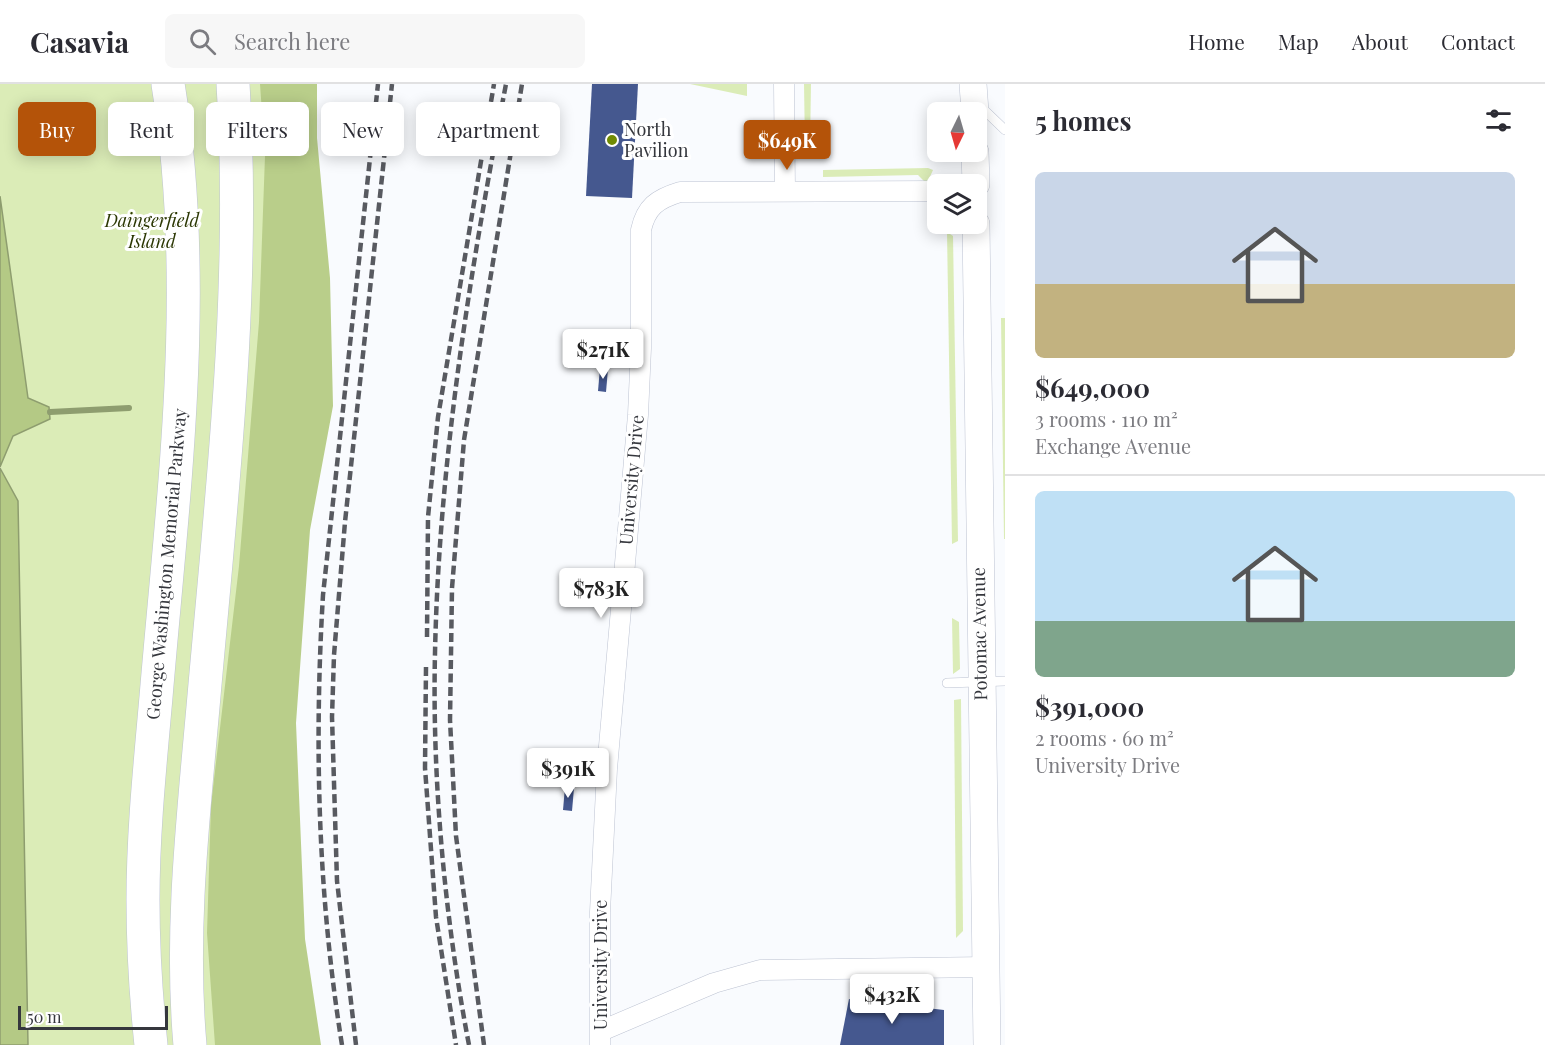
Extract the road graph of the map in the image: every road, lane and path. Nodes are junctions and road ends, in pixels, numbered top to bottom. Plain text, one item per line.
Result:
1 (168, 84) edge
2 (233, 84) edge
3 (784, 84) edge
4 (974, 99) edge
5 (1005, 130) edge
6 (785, 190) junction
7 (927, 191) edge
8 (976, 234) edge
9 (993, 682) edge
10 (947, 683) dead end
11 (995, 967) edge
12 (600, 1038) edge
13 (151, 1045) edge
14 (190, 1045) edge
15 (987, 1045) edge

1 - 13 highway, George Washington Memorial Parkway
2 - 14 highway
3 - 6 street
4 - 5 lane
6 - 7 street
6 - 12 street, University Drive
8 - 9 street, Potomac Avenue
9 - 10 lane
9 - 11 street, Potomac Avenue
11 - 12 street
11 - 15 street, Potomac Avenue

